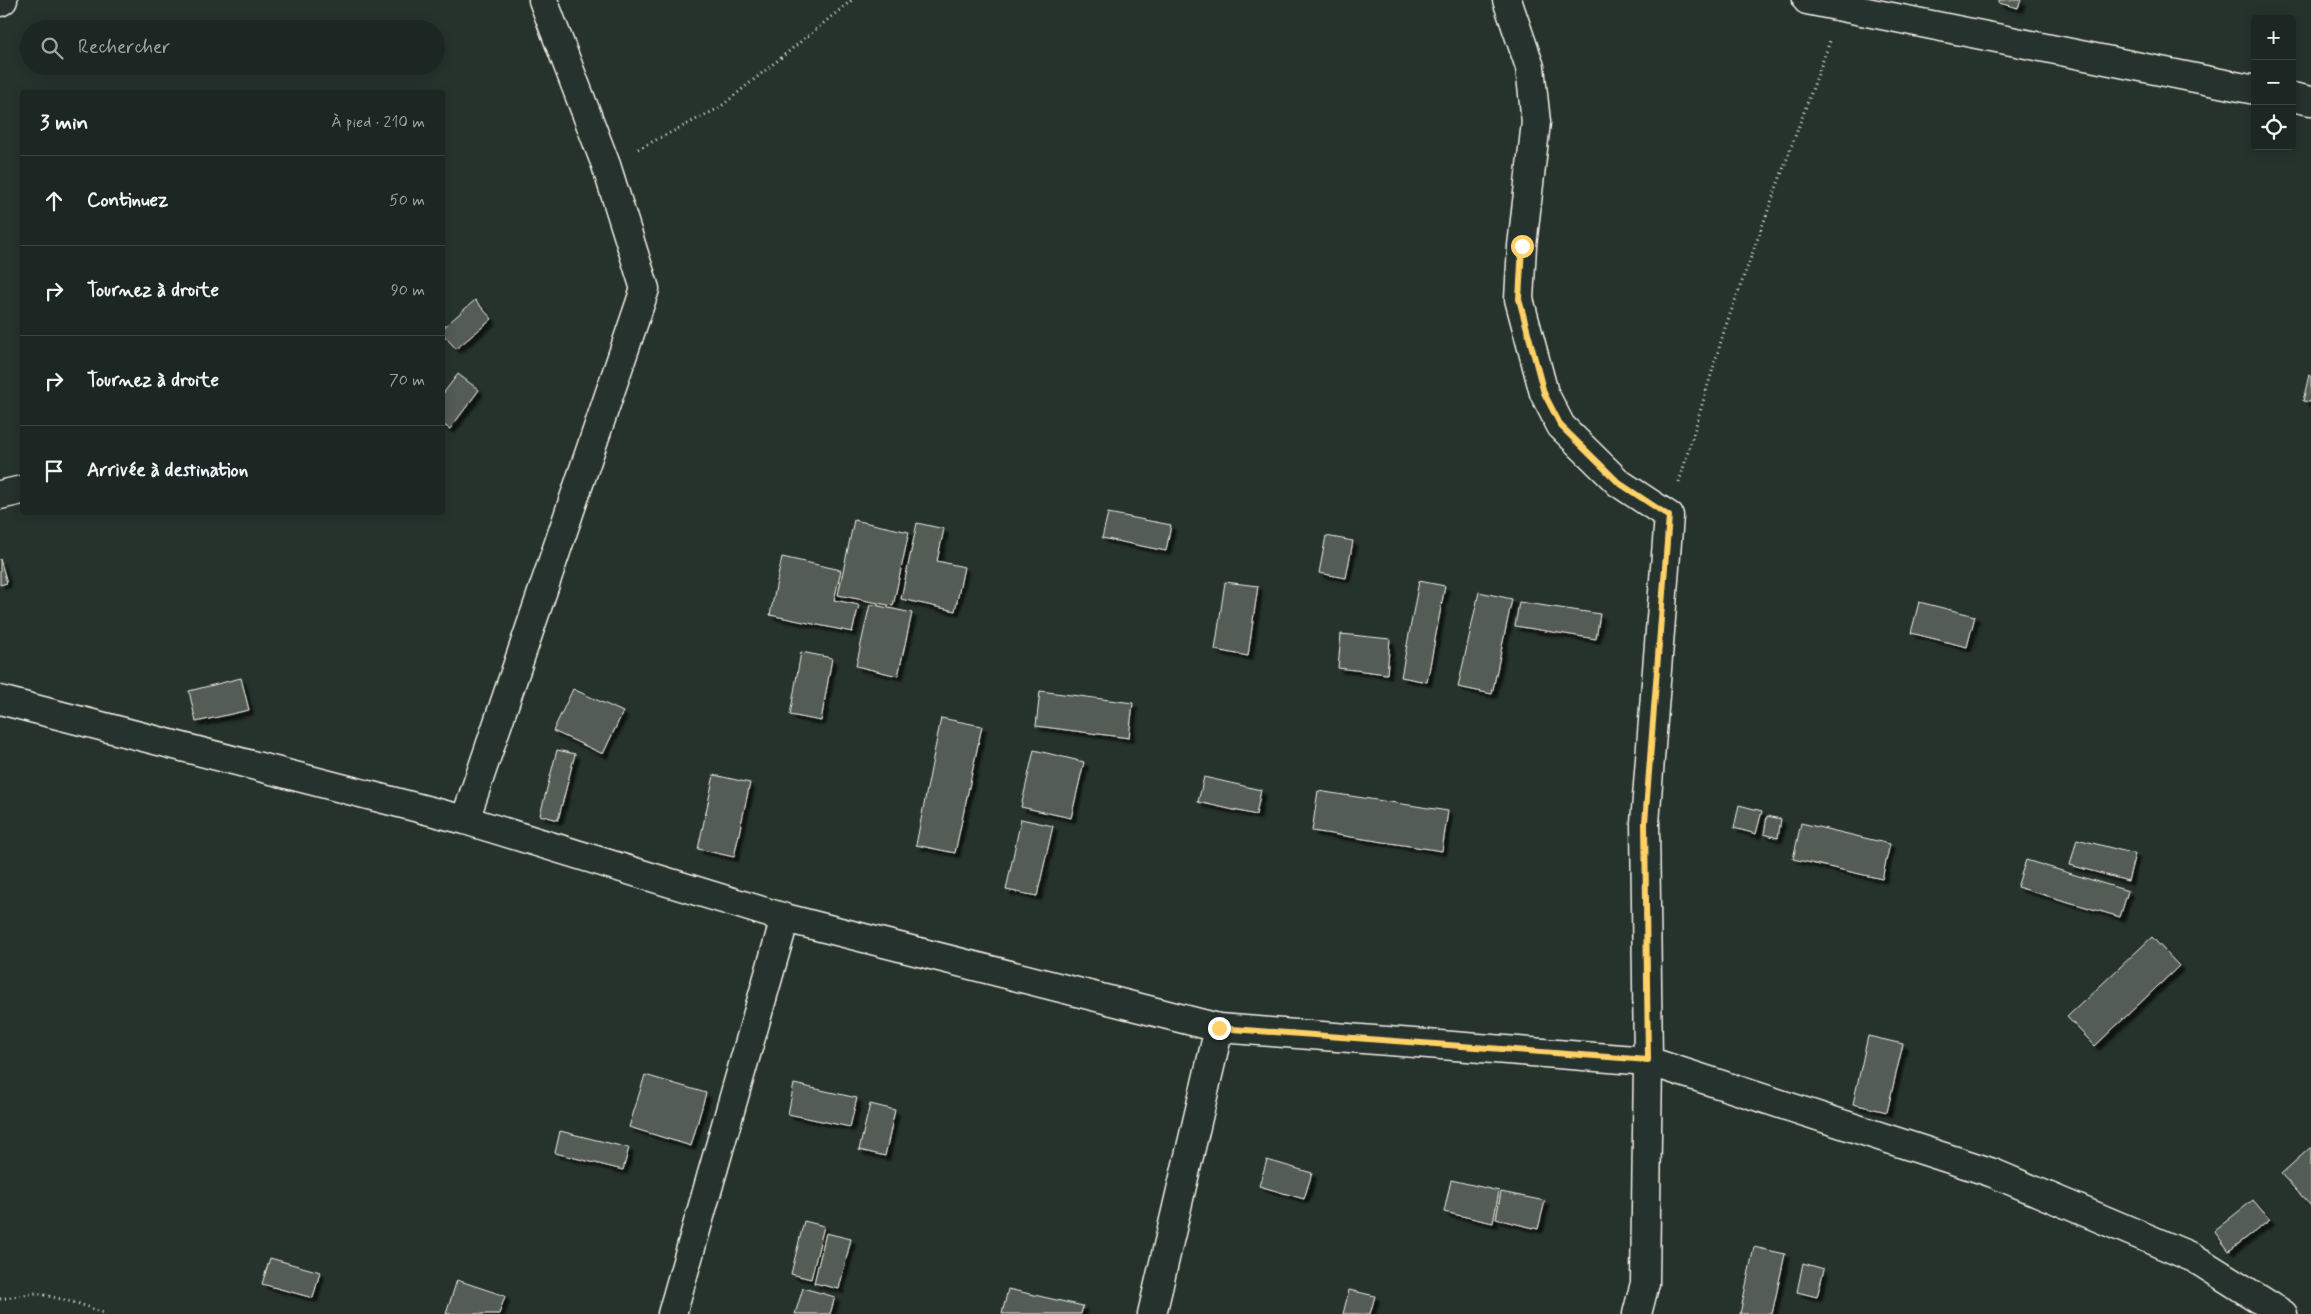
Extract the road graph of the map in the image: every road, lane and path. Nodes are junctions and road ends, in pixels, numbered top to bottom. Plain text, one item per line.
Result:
1 (543, 0) edge
2 (852, 0) edge
3 (1507, 0) edge
4 (1807, 0) edge
5 (1843, 6) junction
6 (2251, 89) edge
7 (2296, 98) edge
8 (2311, 101) edge
9 (606, 166) junction
10 (20, 490) edge
11 (0, 495) edge
12 (1669, 516) junction
13 (0, 700) edge
14 (464, 820) junction
15 (785, 918) junction
16 (1219, 1028) junction
17 (1648, 1060) junction
18 (0, 1299) edge
19 (106, 1314) edge
20 (672, 1314) edge
21 (1152, 1314) edge
22 (1637, 1314) edge
23 (2283, 1314) edge

1 - 9 street
2 - 9 path
3 - 12 street
4 - 5 street
5 - 6 street
5 - 12 path
7 - 8 street
9 - 14 street
10 - 11 street
12 - 17 street
13 - 14 street
14 - 15 street
15 - 16 street
15 - 20 street
16 - 17 street
16 - 21 street
17 - 22 street
17 - 23 street
18 - 19 path

